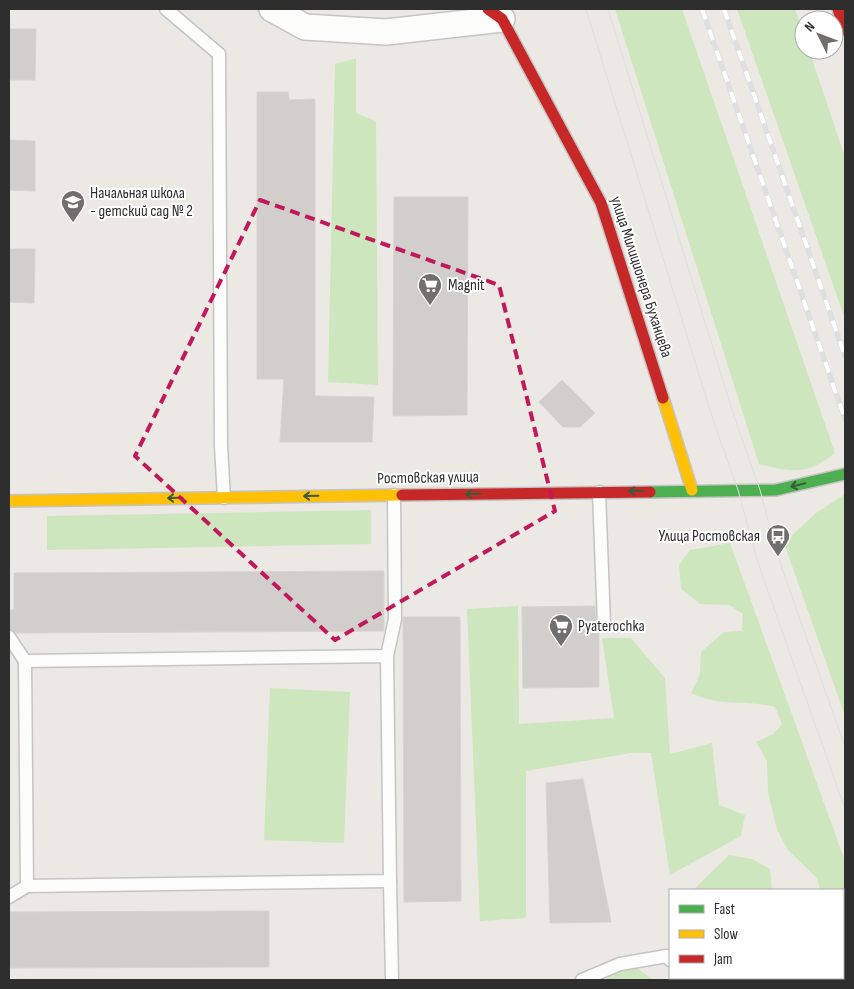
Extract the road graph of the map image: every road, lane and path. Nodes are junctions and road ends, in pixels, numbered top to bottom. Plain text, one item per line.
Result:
1 (166, 9) edge
2 (272, 9) edge
3 (838, 9) edge
4 (495, 14) edge
5 (845, 30) edge
6 (845, 474) edge
7 (692, 490) junction
8 (598, 492) junction
9 (394, 495) junction
10 (224, 498) junction
11 (9, 501) edge
12 (604, 624) dead end
13 (9, 637) edge
14 (387, 656) junction
15 (25, 661) junction
16 (390, 881) junction
17 (28, 886) junction
18 (9, 896) edge
19 (669, 959) edge
20 (392, 980) edge
21 (582, 980) edge

1 - 10 lane
2 - 4 street
3 - 5 main road
4 - 7 main road, улица Милиционера Буханцева
6 -> 7 main road, Ростовская улица
7 -> 8 main road, Ростовская улица
8 -> 9 main road, Ростовская улица
8 - 12 lane
9 -> 10 main road, Ростовская улица
9 - 14 lane
10 -> 11 main road, Ростовская улица
13 - 15 lane
14 - 15 lane
14 - 16 lane
15 - 17 lane
16 - 17 lane
16 - 20 lane
17 - 18 lane
19 - 21 lane

